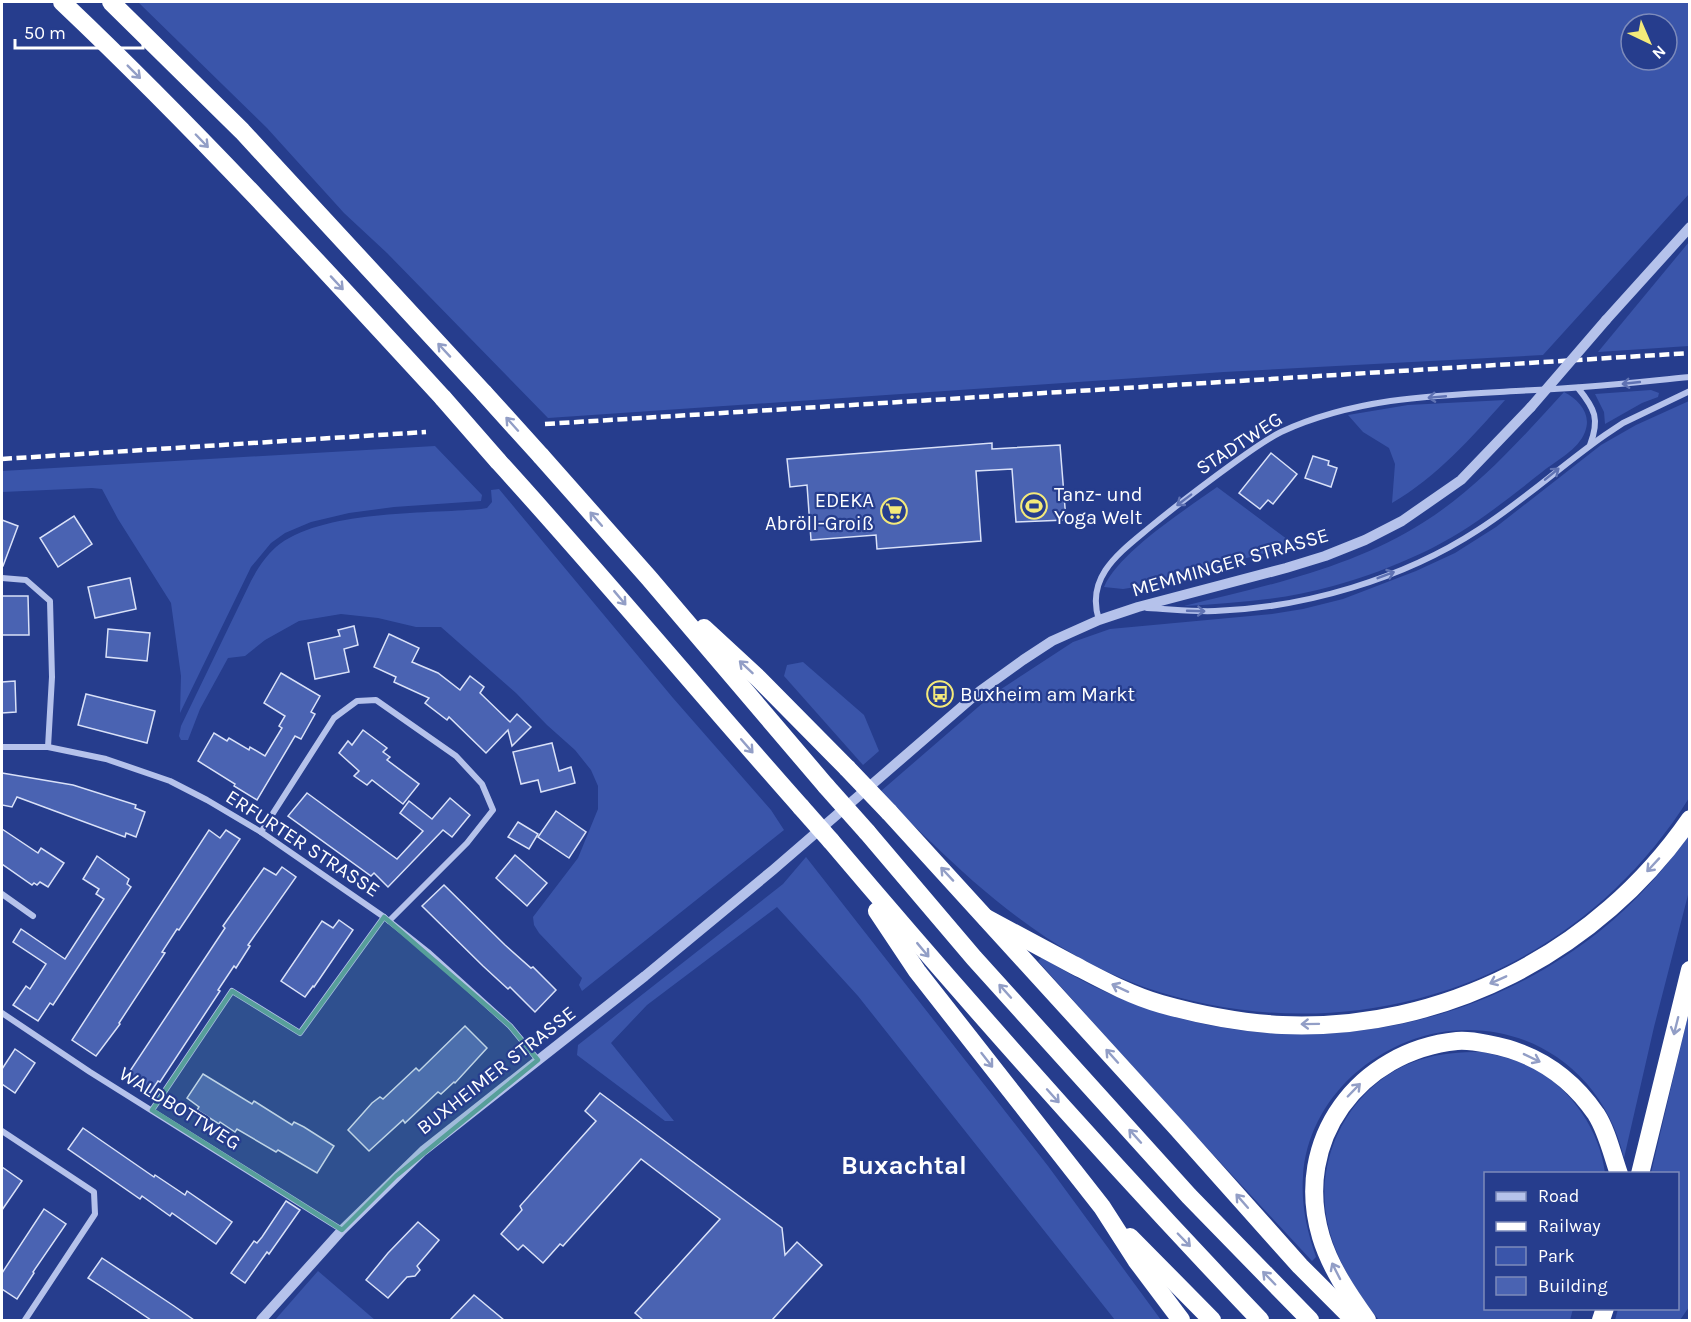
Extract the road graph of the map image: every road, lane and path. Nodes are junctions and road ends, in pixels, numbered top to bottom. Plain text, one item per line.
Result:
1 (62, 2) edge
2 (111, 2) edge
3 (1689, 227) edge
4 (1689, 377) edge
5 (1578, 388) junction
6 (1689, 391) edge
7 (1590, 445) junction
8 (2, 578) edge
9 (649, 578) junction
10 (1138, 607) junction
11 (1099, 620) junction
12 (2, 747) edge
13 (48, 747) junction
14 (1689, 819) edge
15 (261, 832) junction
16 (831, 842) junction
17 (773, 870) joint
18 (2, 894) edge
19 (33, 916) dead end
20 (986, 918) junction
21 (386, 919) junction
22 (1689, 970) edge
23 (2, 1013) edge
24 (538, 1060) junction
25 (152, 1110) junction
26 (2, 1131) edge
27 (1619, 1172) edge
28 (1640, 1172) edge
29 (1102, 1207) junction
30 (342, 1230) junction
31 (24, 1320) edge
32 (261, 1320) edge
33 (1181, 1320) edge
34 (1212, 1320) edge
35 (1260, 1320) edge
36 (1310, 1320) edge
37 (1354, 1320) edge
38 (1367, 1320) edge

1 -> 16 highway, bridge
9 -> 2 highway, bridge
3 - 10 street, MEMMINGER STRASSE, bridge
4 -> 5 street, STADTWEG
5 - 7 street
5 -> 11 street, STADTWEG
6 - 7 street
10 -> 7 street
8 - 13 street
20 -> 9 highway, bridge
36 -> 9 highway, bridge
10 - 11 street, MEMMINGER STRASSE
11 - 17 street, MEMMINGER STRASSE
12 - 13 street, ERFURTER STRASSE
13 - 15 street, ERFURTER STRASSE
14 -> 20 highway
15 - 21 street, ERFURTER STRASSE
15 - 21 street
16 -> 29 highway
16 -> 35 highway
17 - 24 street, BUXHEIMER STRASSE
18 - 19 street
37 -> 20 highway
21 - 24 street, ERFURTER STRASSE
21 - 25 street
22 -> 28 highway
23 - 25 street, WALDBOTTWEG
24 - 30 street, BUXHEIMER STRASSE
25 - 30 street, WALDBOTTWEG
26 - 31 street
38 -> 27 highway
29 - 33 highway
29 - 34 highway
30 - 32 street, BUXHEIMER STRASSE

